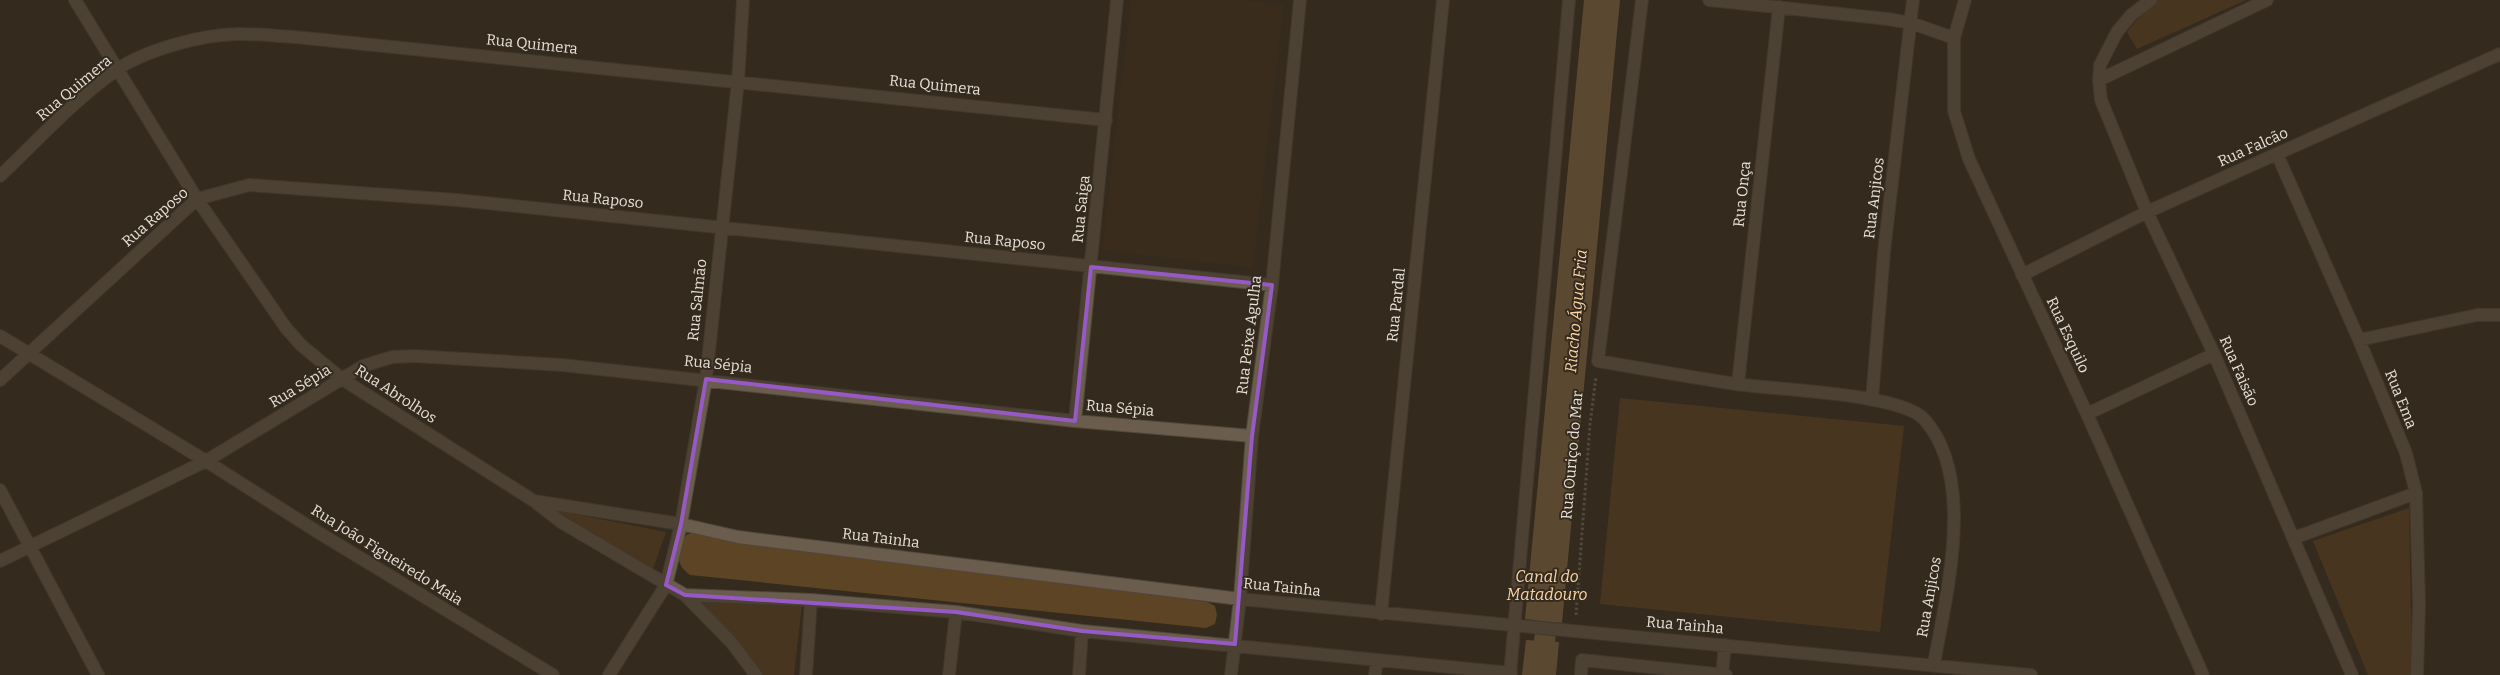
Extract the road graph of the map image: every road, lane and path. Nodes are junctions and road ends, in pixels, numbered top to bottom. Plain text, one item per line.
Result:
1 (75, 0) edge
2 (743, 0) edge
3 (1117, 0) edge
4 (1300, 0) edge
5 (1443, 0) edge
6 (1569, 0) edge
7 (1642, 0) edge
8 (1709, 0) edge
9 (1912, 0) edge
10 (1965, 0) edge
11 (2151, 0) edge
12 (2267, 0) edge
13 (1779, 7) junction
14 (1911, 23) junction
15 (1954, 38) junction
16 (2500, 54) edge
17 (116, 70) junction
18 (738, 80) junction
19 (2099, 80) junction
20 (1106, 120) junction
21 (2276, 154) junction
22 (0, 176) edge
23 (197, 199) junction
24 (2147, 212) junction
25 (720, 228) junction
26 (1091, 267) junction
27 (2022, 275) junction
28 (1272, 285) junction
29 (2500, 315) edge
30 (0, 336) edge
31 (2359, 340) junction
32 (28, 354) junction
33 (2214, 354) junction
34 (1598, 361) junction
35 (342, 379) junction
36 (706, 379) junction
37 (0, 380) edge
38 (1738, 384) junction
39 (1872, 400) junction
40 (2087, 414) junction
41 (1075, 421) junction
42 (1252, 436) junction
43 (206, 461) junction
44 (0, 490) edge
45 (2416, 493) junction
46 (534, 501) junction
47 (681, 524) junction
48 (2294, 538) junction
49 (31, 546) junction
50 (0, 561) edge
51 (666, 585) junction
52 (685, 595) junction
53 (1240, 599) junction
54 (811, 600) junction
55 (956, 612) junction
56 (1381, 614) junction
57 (1518, 627) junction
58 (1082, 631) junction
59 (1571, 631) junction
60 (1234, 644) junction
61 (1725, 645) junction
62 (1377, 660) junction
63 (1934, 664) junction
64 (1624, 670) edge
65 (1510, 674) edge
66 (98, 675) edge
67 (553, 675) edge
68 (609, 675) edge
69 (756, 675) edge
70 (806, 675) edge
71 (949, 675) edge
72 (1079, 675) edge
73 (1231, 675) edge
74 (1375, 675) edge
75 (1581, 675) edge
76 (1722, 675) edge
77 (1726, 675) edge
78 (2031, 675) edge
79 (2203, 675) edge
80 (2352, 675) edge
81 (2418, 675) edge

1 - 17 street, Rua Abrolhos
2 - 18 street, Rua Salmão
3 - 20 street, Rua Saiga
4 - 28 street, Rua Peixe Agulha
5 - 56 street, Rua Pardal
6 - 57 street
7 - 34 street
8 - 13 street
9 - 14 street, Rua Anjicos
10 - 15 street, Rua Esquilo
11 - 19 street, Rua Faisão
12 - 19 street
13 - 14 street
13 - 38 street, Rua Onça
14 - 15 street
14 - 39 street, Rua Anjicos
15 - 27 street, Rua Esquilo
16 - 21 street, Rua Falcão
17 - 18 street, Rua Quimera
17 - 22 street, Rua Quimera
17 - 23 street, Rua Abrolhos
18 - 20 street, Rua Quimera
18 - 25 street, Rua Salmão
19 - 24 street, Rua Faisão
20 - 26 street, Rua Saiga
21 - 24 street, Rua Falcão
21 - 31 street, Rua Ema
23 - 25 street, Rua Raposo
23 - 32 street, Rua Raposo
23 - 35 street, Rua Abrolhos
24 - 27 street, Rua Falcão
24 - 33 street, Rua Faisão
25 - 26 street, Rua Raposo
25 - 36 street, Rua Salmão
26 - 28 street, Rua Raposo
26 - 41 street, Rua Saiga
27 - 40 street, Rua Esquilo
28 - 42 street, Rua Peixe Agulha
29 - 31 street
30 - 32 street, Rua João Figueiredo Maia
31 - 45 street, Rua Ema
32 - 37 street, Rua Raposo
32 - 43 street, Rua João Figueiredo Maia
33 - 40 street
33 - 48 street, Rua Faisão
34 - 38 street, Rua Anjicos
34 - 59 path, Rua Ouriço do Mar
35 - 36 street, Rua Sépia
35 - 43 street, Rua Sépia
35 - 46 street, Rua Abrolhos
36 - 41 street, Rua Sépia
36 - 47 street, Rua Salmão
38 - 39 street, Rua Anjicos
39 - 63 street, Rua Anjicos
40 - 79 street, Rua Esquilo
41 - 42 street, Rua Sépia
42 - 53 street, Rua Peixe Agulha
43 - 49 street
43 - 67 street, Rua João Figueiredo Maia
44 - 49 street
45 - 48 street
45 - 81 street, Rua Ema
46 - 47 street, Rua Tainha
46 - 51 street, Rua Abrolhos
47 - 51 street, Rua Salmão
47 - 53 street, Rua Tainha
48 - 80 street, Rua Faisão
49 - 50 street
49 - 66 street
51 - 52 street, Rua Abrolhos
51 - 68 street, Rua Salmão
52 - 54 street
52 - 69 street, Rua Abrolhos
53 - 56 street, Rua Tainha
53 - 60 street, Rua Peixe Agulha
54 - 55 street
54 - 70 street
55 - 58 street
55 - 71 street
56 - 57 street, Rua Tainha
57 - 59 street, Rua Tainha
57 - 65 street
58 - 60 street
58 - 72 street
59 - 61 street, Rua Tainha
60 - 62 street
60 - 73 street, Rua Peixe Agulha
61 - 63 street, Rua Tainha
61 - 76 street
62 - 65 street
62 - 74 street
63 - 78 street, Rua Tainha
64 - 75 street
64 - 76 street
76 - 77 street

